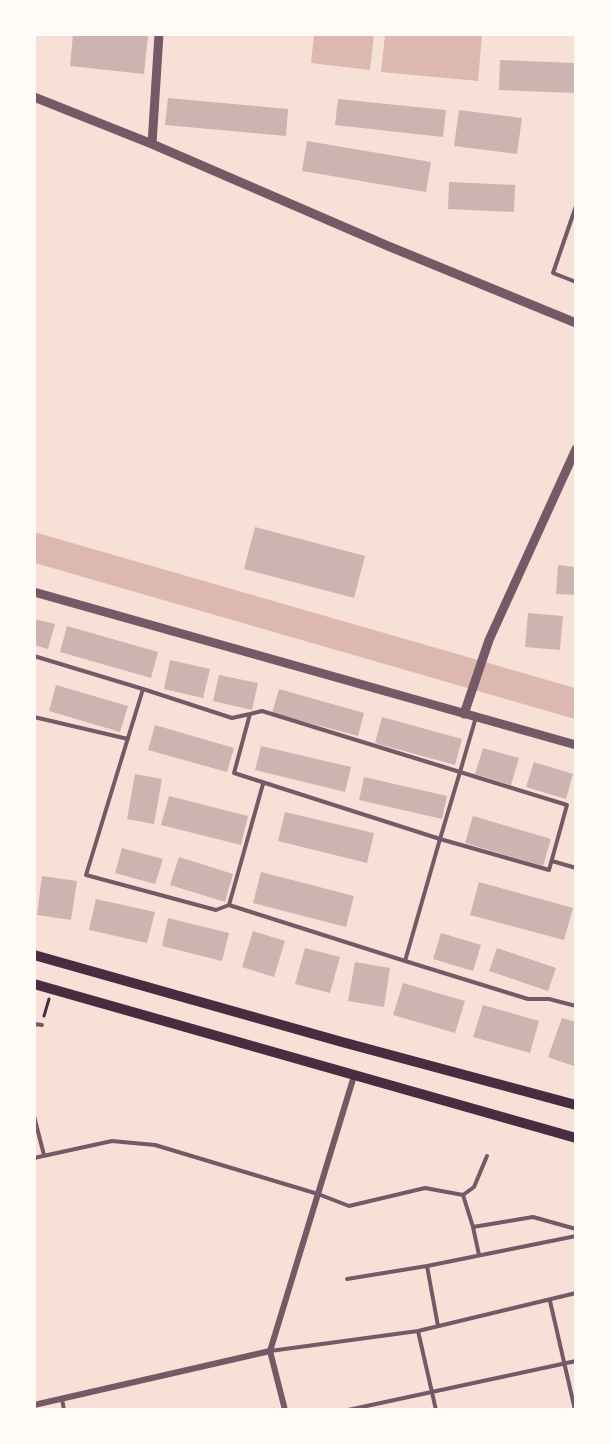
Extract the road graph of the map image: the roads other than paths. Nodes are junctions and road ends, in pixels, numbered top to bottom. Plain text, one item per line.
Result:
1 (159, 34) edge
2 (34, 97) edge
3 (152, 144) junction
4 (576, 206) edge
5 (576, 282) edge
6 (576, 323) edge
7 (576, 449) edge
8 (34, 592) edge
9 (34, 656) edge
10 (143, 689) junction
11 (250, 714) junction
12 (464, 714) junction
13 (34, 717) edge
14 (476, 717) junction
15 (128, 739) junction
16 (576, 745) edge
17 (460, 772) junction
18 (262, 784) junction
19 (440, 839) junction
20 (552, 861) junction
21 (576, 867) edge
22 (229, 905) junction
23 (34, 955) edge
24 (405, 962) junction
25 (34, 984) edge
26 (576, 1006) edge
27 (34, 1024) edge
28 (42, 1025) road end
29 (354, 1076) junction
30 (576, 1105) edge
31 (34, 1116) edge
32 (576, 1138) edge
33 (44, 1155) junction
34 (487, 1156) dead end
35 (34, 1158) edge
36 (318, 1194) junction
37 (463, 1195) junction
38 (473, 1227) junction
39 (576, 1229) edge
40 (576, 1236) edge
41 (479, 1255) junction
42 (427, 1266) junction
43 (347, 1279) dead end
44 (576, 1293) edge
45 (550, 1301) junction
46 (438, 1326) junction
47 (418, 1331) junction
48 (270, 1351) junction
49 (576, 1361) edge
50 (564, 1364) junction
51 (432, 1392) junction
52 (62, 1399) junction
53 (34, 1405) edge
54 (64, 1410) edge
55 (285, 1410) edge
56 (348, 1410) edge
57 (436, 1410) edge
58 (575, 1410) edge

1 - 3 street
2 - 3 street
3 - 6 street
4 - 5 lane
7 - 12 street
8 - 12 street
9 - 10 lane
10 - 11 lane
10 - 15 lane
11 - 17 lane
11 - 18 lane
12 - 14 street
13 - 15 lane
14 - 16 street
14 - 17 lane
15 - 22 lane
17 - 19 lane
17 - 20 lane
18 - 19 lane
18 - 22 lane
19 - 20 lane
19 - 24 lane
20 - 21 lane
22 - 24 lane
23 - 30 main road
24 - 26 lane
25 - 29 main road
27 - 28 lane
29 - 32 main road
29 - 36 street
31 - 33 lane
33 - 35 lane
33 - 36 lane
34 - 37 lane
36 - 37 lane
36 - 48 street
37 - 38 lane
38 - 39 lane
38 - 41 lane
40 - 41 lane
41 - 42 lane
42 - 43 lane
42 - 46 lane
44 - 45 lane
45 - 46 lane
45 - 50 lane
46 - 47 lane
47 - 48 lane
47 - 51 lane
48 - 52 street
48 - 55 street
49 - 50 lane
50 - 51 lane
50 - 58 lane
51 - 56 lane
51 - 57 lane
52 - 53 street
52 - 54 lane

